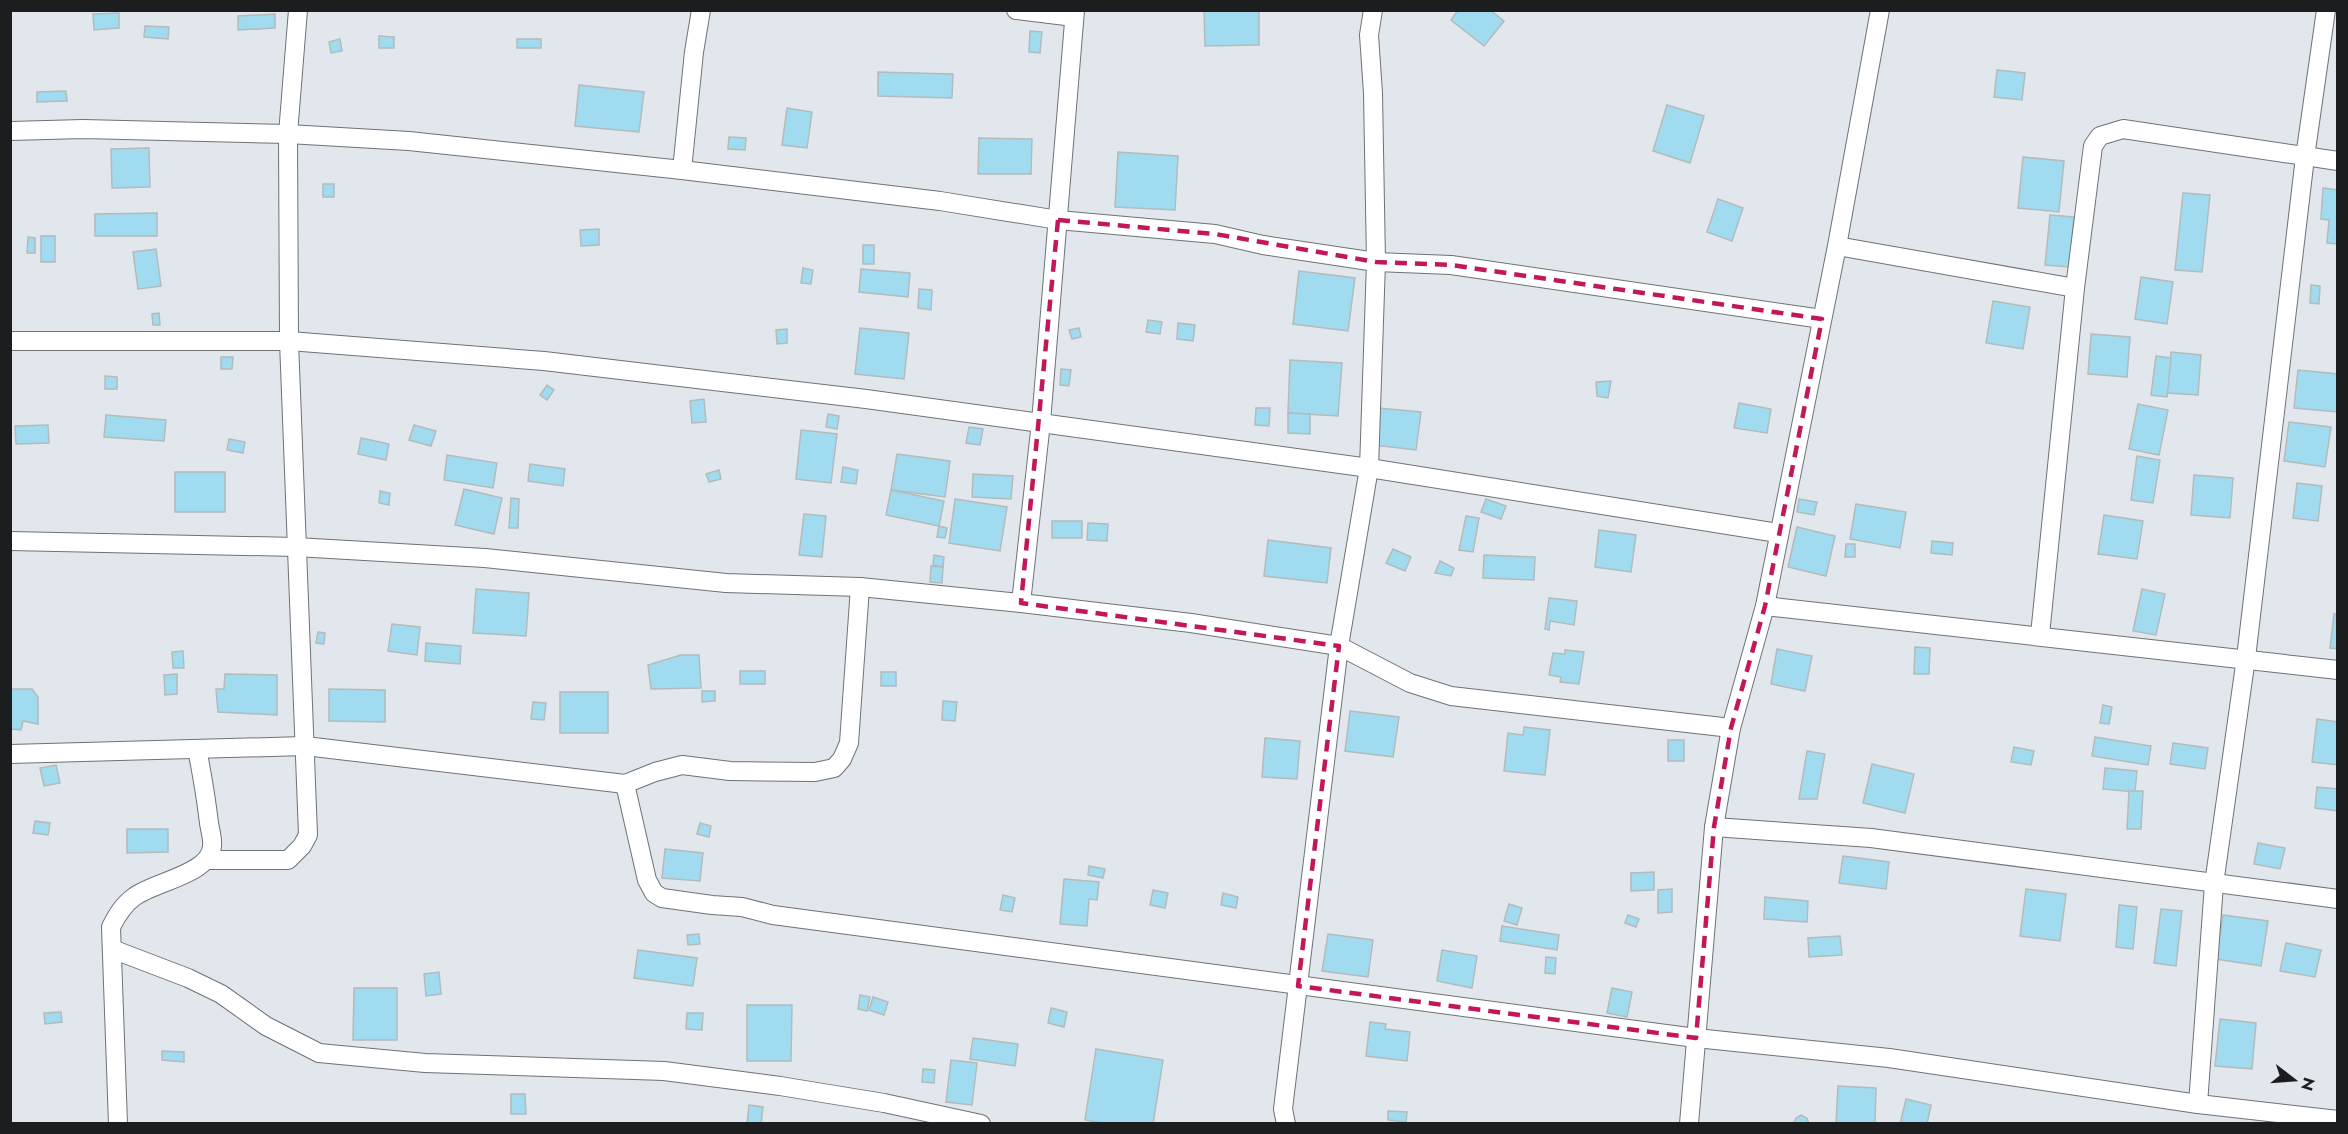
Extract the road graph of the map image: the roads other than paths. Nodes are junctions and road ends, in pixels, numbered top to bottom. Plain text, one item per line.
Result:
1 (298, 10) edge
2 (701, 10) edge
3 (1016, 10) edge
4 (1373, 10) edge
5 (1880, 10) edge
6 (2326, 10) edge
7 (1074, 14) edge
8 (10, 131) edge
9 (288, 134) junction
10 (2305, 157) junction
11 (2337, 161) edge
12 (682, 170) junction
13 (1058, 220) junction
14 (1837, 246) junction
15 (1376, 262) junction
16 (2075, 288) junction
17 (1822, 319) junction
18 (10, 341) edge
19 (289, 341) junction
20 (1041, 422) junction
21 (1369, 468) junction
22 (1778, 533) junction
23 (10, 541) edge
24 (296, 548) junction
25 (860, 587) junction
26 (1021, 603) junction
27 (1765, 606) junction
28 (2040, 635) junction
29 (1339, 646) junction
30 (2246, 658) junction
31 (2337, 670) edge
32 (1731, 728) junction
33 (304, 746) junction
34 (197, 749) junction
35 (10, 754) edge
36 (625, 784) junction
37 (1714, 827) junction
38 (206, 860) junction
39 (2214, 884) junction
40 (2337, 899) edge
41 (112, 949) junction
42 (1298, 986) junction
43 (1696, 1038) junction
44 (2198, 1104) junction
45 (2337, 1120) edge
46 (118, 1124) edge
47 (981, 1124) edge
48 (1286, 1124) edge
49 (1689, 1124) edge

1 - 9 street
2 - 12 street
3 - 7 street
4 - 15 street
5 - 14 street
6 - 10 street
7 - 13 street
8 - 9 street
9 - 12 street
9 - 19 street
10 - 11 street
10 - 16 street
10 - 30 street
12 - 13 street
13 - 15 street
13 - 20 street
14 - 16 street
14 - 17 street
15 - 17 street
15 - 21 street
16 - 28 street
17 - 22 street
18 - 19 street
19 - 20 street
19 - 24 street
20 - 21 street
20 - 26 street
21 - 22 street
21 - 29 street
22 - 27 street
23 - 24 street
24 - 25 street
24 - 33 street
25 - 26 street
25 - 36 street
26 - 29 street
27 - 28 street
27 - 32 street
28 - 30 street
29 - 32 street
29 - 42 street
30 - 31 street
30 - 39 street
32 - 37 street
33 - 34 street
33 - 36 street
33 - 38 street
34 - 35 street
34 - 38 street
36 - 42 street
37 - 39 street
37 - 43 street
38 - 41 street
39 - 40 street
39 - 44 street
41 - 46 street
41 - 47 street
42 - 43 street
42 - 48 street
43 - 44 street
43 - 49 street
44 - 45 street

